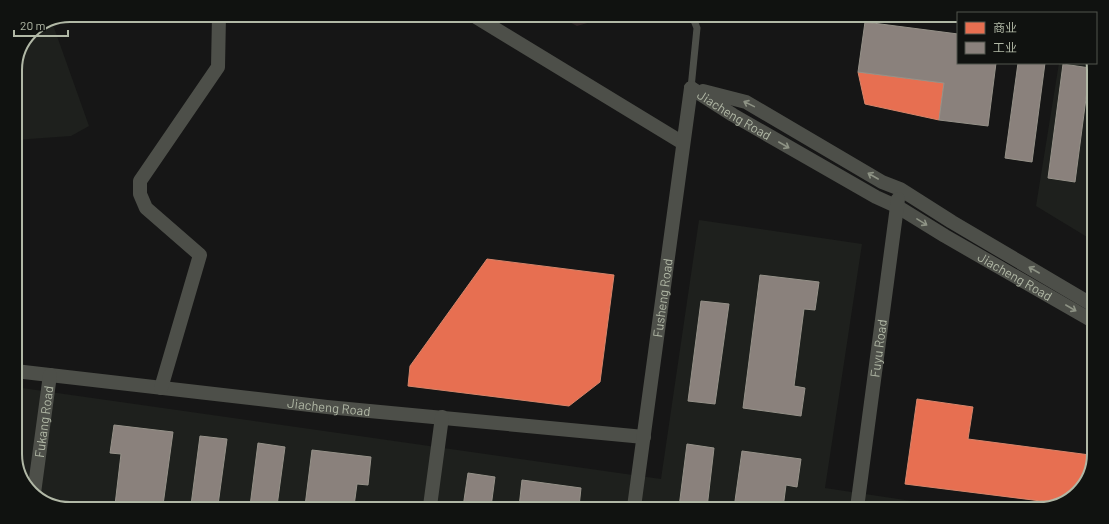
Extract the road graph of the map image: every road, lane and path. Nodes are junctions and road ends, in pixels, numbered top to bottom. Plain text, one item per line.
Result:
1 (219, 22) edge
2 (484, 22) edge
3 (695, 22) edge
4 (691, 88) junction
5 (684, 143) junction
6 (900, 189) junction
7 (898, 207) junction
8 (1087, 301) edge
9 (1087, 318) edge
10 (22, 372) edge
11 (50, 375) junction
12 (161, 388) junction
13 (442, 417) junction
14 (644, 437) junction
15 (35, 487) edge
16 (431, 502) edge
17 (635, 502) edge
18 (858, 502) edge

1 - 12 street
2 - 5 street
3 - 4 lane
4 - 5 street, Fusheng Road
6 -> 4 street, Jiacheng Road
4 -> 7 street, Jiacheng Road
5 - 14 street, Fusheng Road
6 - 7 street, Fuyu Road
8 -> 6 street, Jiacheng Road
7 -> 9 street, Jiacheng Road
7 - 18 street, Fuyu Road
10 - 11 street, Jiacheng Road
11 - 12 street, Jiacheng Road
11 - 15 street, Fukang Road
12 - 13 street, Jiacheng Road
13 - 14 street, Jiacheng Road
13 - 16 street
14 - 17 street, Fusheng Road

